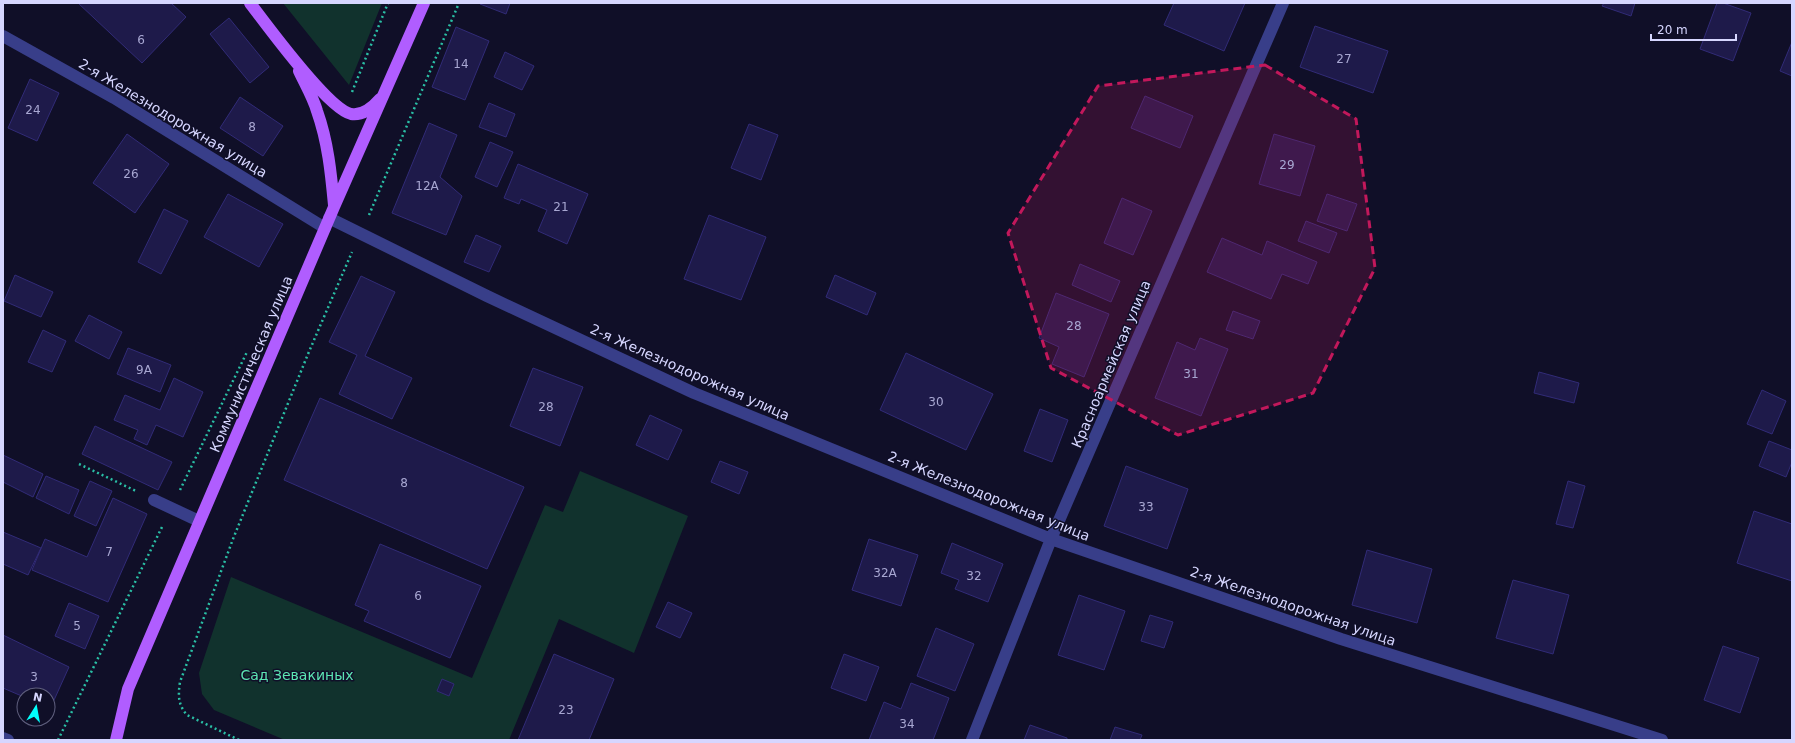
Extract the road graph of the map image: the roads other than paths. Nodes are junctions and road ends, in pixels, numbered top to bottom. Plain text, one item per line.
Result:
1 (250, 3) edge
2 (424, 3) edge
3 (1283, 3) edge
4 (3, 36) edge
5 (294, 60) junction
6 (386, 92) junction
7 (334, 207) junction
8 (327, 223) junction
9 (154, 500) road end
10 (199, 521) junction
11 (1051, 539) junction
12 (3, 738) edge
13 (8, 740) edge
14 (116, 740) edge
15 (972, 740) edge
16 (1662, 740) edge

1 - 5 main road
2 - 6 main road, Коммунистическая улица
3 - 11 street, Красноармейская улица
4 - 8 street, 2-я Железнодорожная улица
5 - 6 main road
5 - 7 main road
6 - 7 main road, Коммунистическая улица
7 - 8 main road, Коммунистическая улица
8 - 10 main road, Коммунистическая улица
8 - 11 street, 2-я Железнодорожная улица
9 - 10 street
10 - 14 main road, Коммунистическая улица
11 - 15 street, Красноармейская улица
11 - 16 street, 2-я Железнодорожная улица
12 - 13 street

